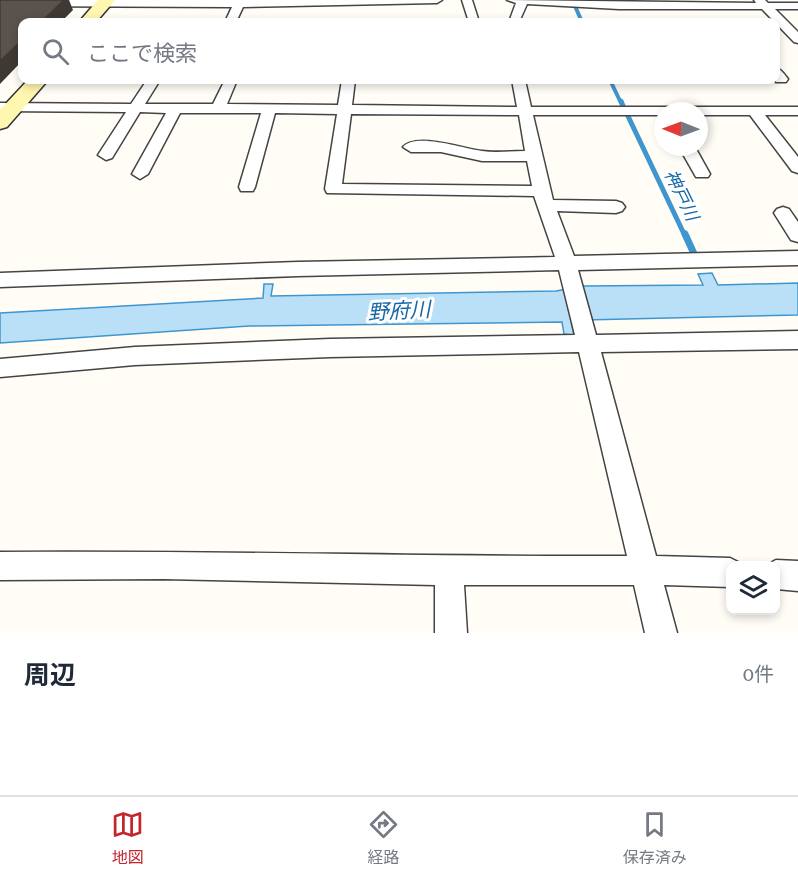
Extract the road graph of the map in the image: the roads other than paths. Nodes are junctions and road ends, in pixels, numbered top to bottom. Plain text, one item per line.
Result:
1 (400, 0) edge
2 (437, 0) edge
3 (467, 0) edge
4 (512, 0) edge
5 (523, 0) edge
6 (106, 2) edge
7 (240, 2) edge
8 (762, 2) edge
9 (0, 3) edge
10 (308, 6) edge
11 (798, 6) edge
12 (615, 7) edge
13 (91, 18) edge
14 (233, 18) edge
15 (473, 18) edge
16 (516, 18) edge
17 (778, 18) edge
18 (780, 21) edge
19 (780, 35) edge
20 (796, 37) edge
21 (33, 84) edge
22 (150, 84) edge
23 (229, 84) edge
24 (348, 84) edge
25 (520, 84) edge
26 (7, 106) edge
27 (135, 108) junction
28 (175, 109) junction
29 (218, 109) junction
30 (269, 109) junction
31 (344, 110) junction
32 (525, 111) junction
33 (754, 111) junction
34 (798, 111) edge
35 (0, 123) edge
36 (411, 147) dead end
37 (106, 155) dead end
38 (534, 156) junction
39 (692, 156) edge
40 (798, 168) edge
41 (140, 174) dead end
42 (702, 174) dead end
43 (247, 187) dead end
44 (544, 198) junction
45 (616, 207) dead end
46 (783, 213) dead end
47 (798, 236) edge
48 (798, 258) edge
49 (568, 267) junction
50 (0, 280) edge
51 (798, 340) edge
52 (587, 342) junction
53 (0, 368) edge
54 (0, 566) edge
55 (644, 570) junction
56 (449, 571) junction
57 (726, 573) edge
58 (780, 575) edge
59 (798, 576) edge
60 (451, 633) edge
61 (661, 633) edge

1 - 2 street
1 - 10 street
3 - 15 street
4 - 5 street
5 - 12 street
5 - 16 street
6 - 7 street
6 - 9 street
6 - 13 street
7 - 10 street
7 - 14 street
8 - 11 street
8 - 12 street
8 - 17 street
18 - 20 street
19 - 20 street
21 - 26 street
22 - 27 street
23 - 29 street
24 - 31 street
25 - 32 street
26 - 27 street
26 - 35 street
27 - 28 street
27 - 37 street
28 - 29 street
28 - 41 street
29 - 30 street
30 - 31 street
30 - 43 street
31 - 32 street
31 - 44 street
32 - 33 street
32 - 38 street
33 - 34 street
33 - 40 street
36 - 38 street
38 - 44 street
39 - 42 street
44 - 45 street
44 - 49 street
46 - 47 street
48 - 49 street
49 - 50 street
49 - 52 street
51 - 52 street
52 - 53 street
52 - 55 street
54 - 56 street
55 - 56 street
55 - 57 street
55 - 61 street
56 - 60 street
58 - 59 street

